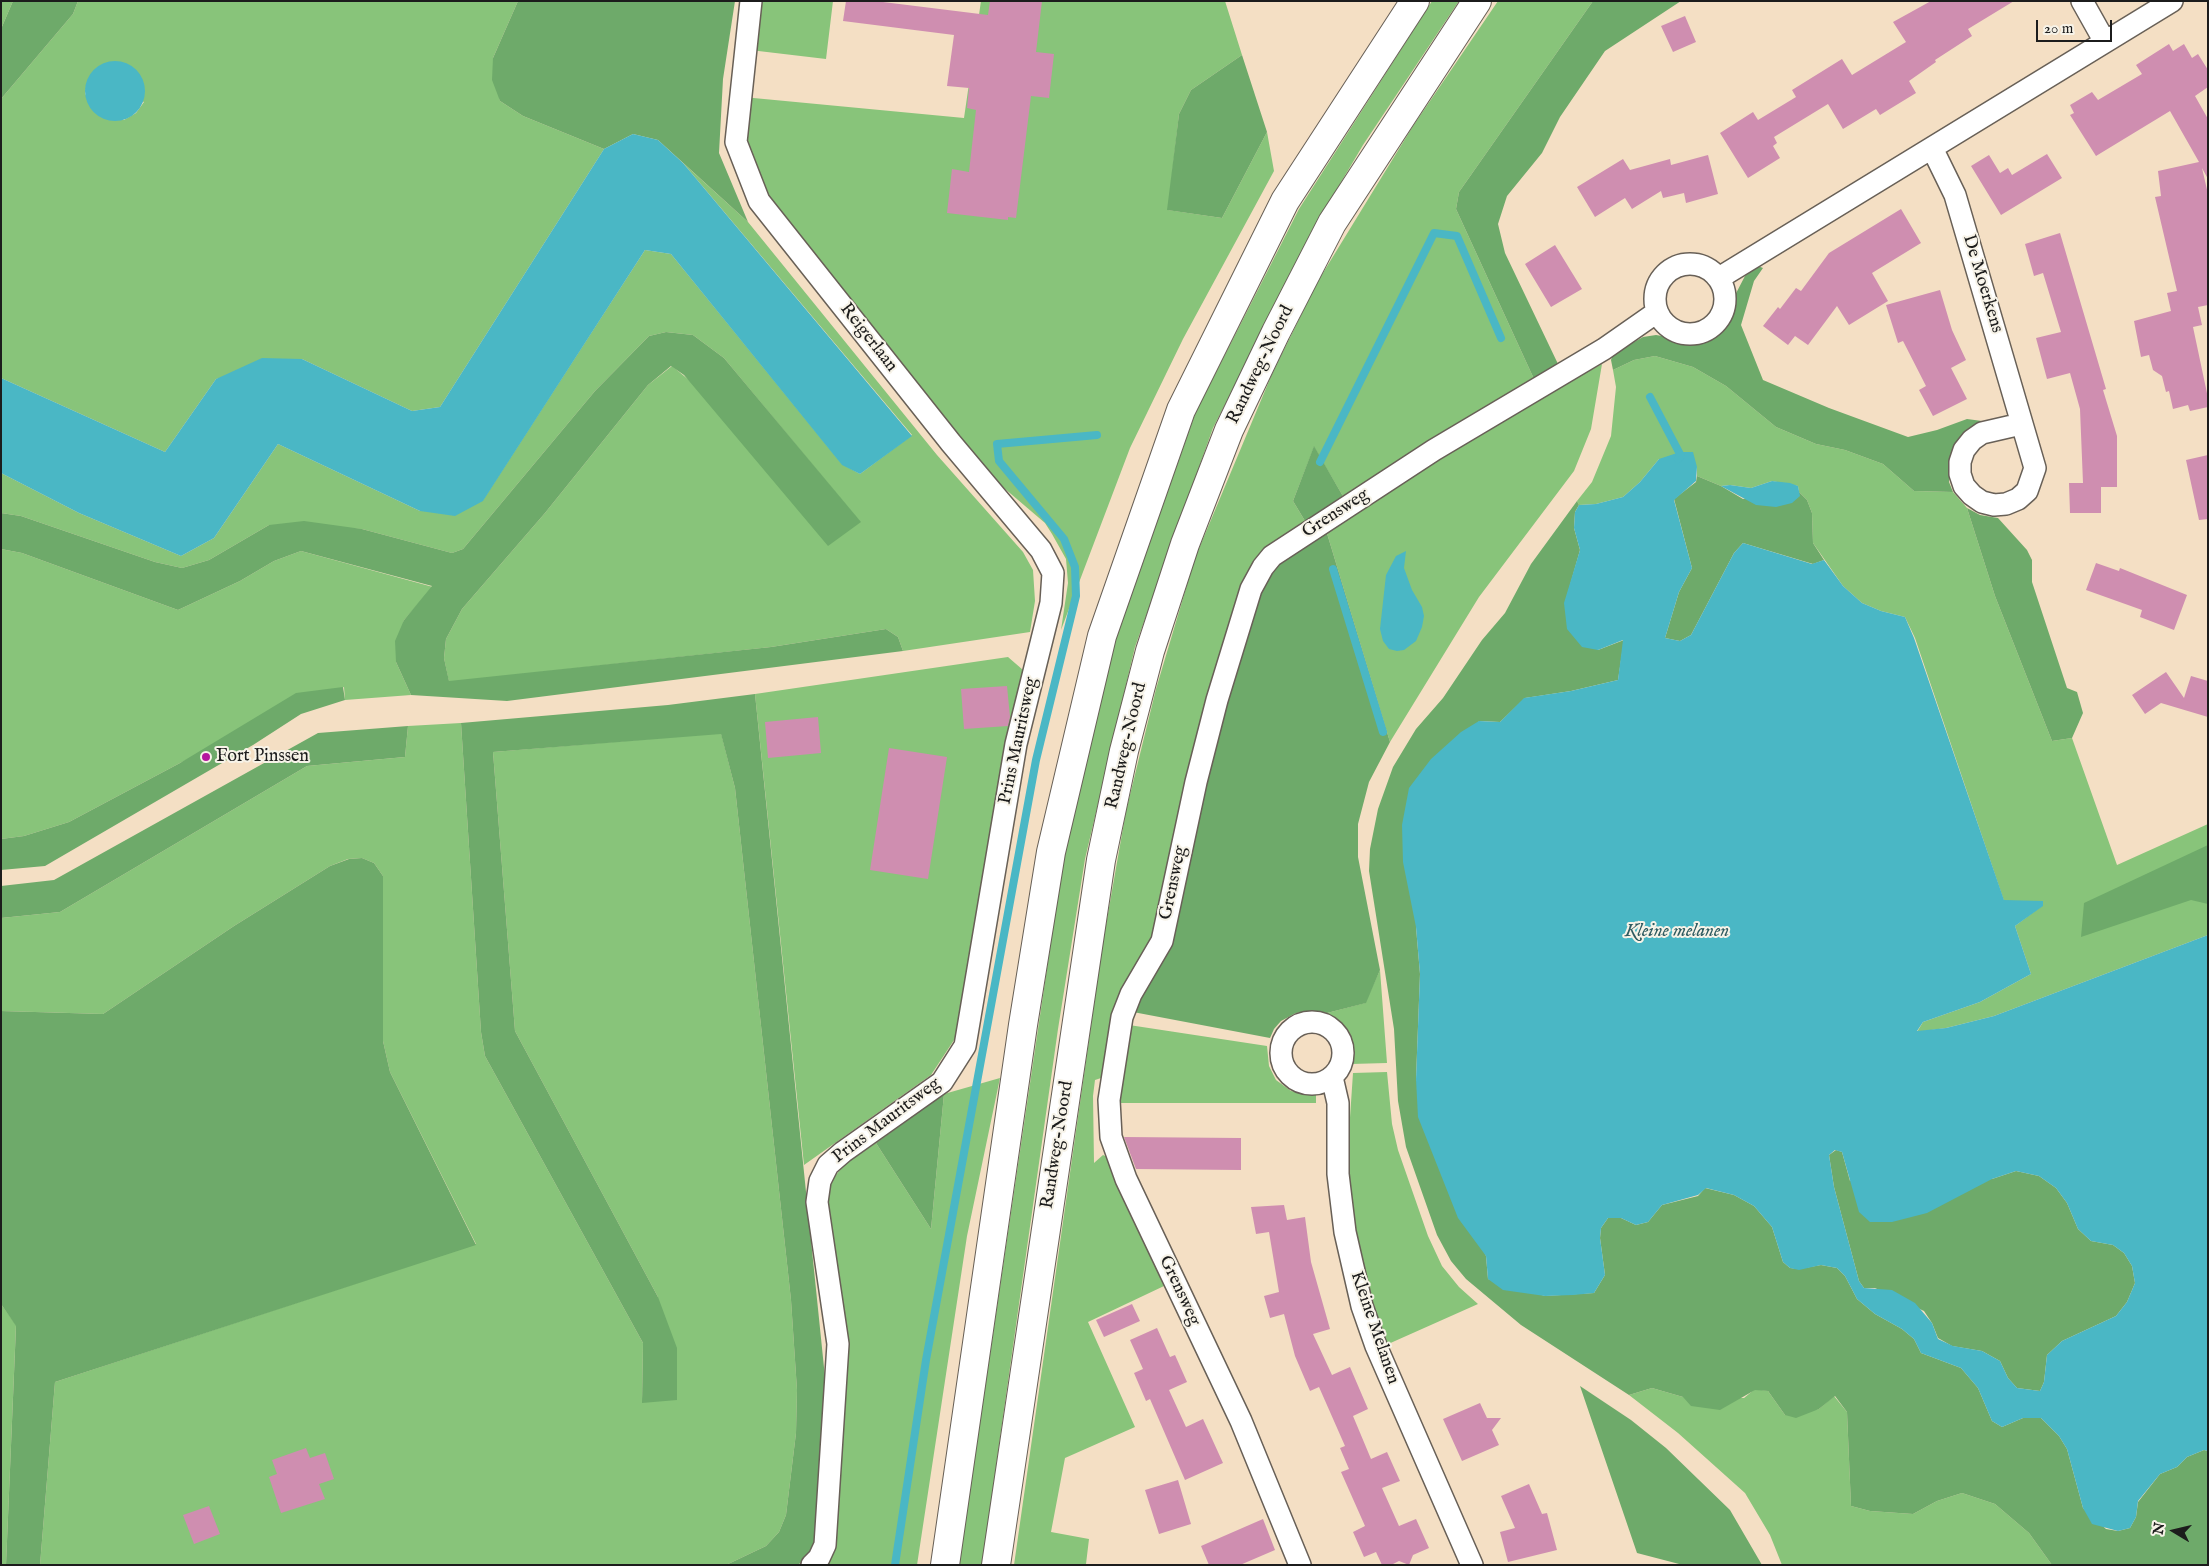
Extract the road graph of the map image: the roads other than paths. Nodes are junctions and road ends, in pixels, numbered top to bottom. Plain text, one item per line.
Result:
1 (750, 1) edge
2 (1415, 1) edge
3 (1477, 1) edge
4 (2082, 1) edge
5 (2172, 1) edge
6 (2105, 42) junction
7 (1932, 148) junction
8 (1719, 278) junction
9 (1658, 312) junction
10 (2022, 424) dead end
11 (1038, 652) joint
12 (1332, 1077) dead end
13 (812, 1565) edge
14 (944, 1565) edge
15 (996, 1565) edge
16 (1300, 1565) edge
17 (1472, 1565) edge

1 - 11 street, Reigerlaan
2 - 14 main road
3 - 15 main road, Randweg-Noord
4 - 6 street
5 - 6 street
6 - 7 street
7 - 8 street
7 - 10 street, De Moerkens
8 - 9 street
8 - 9 street
9 - 16 street, Grensweg
11 - 13 street, Prins Mauritsweg
12 - 17 street, Kleine Melanen

